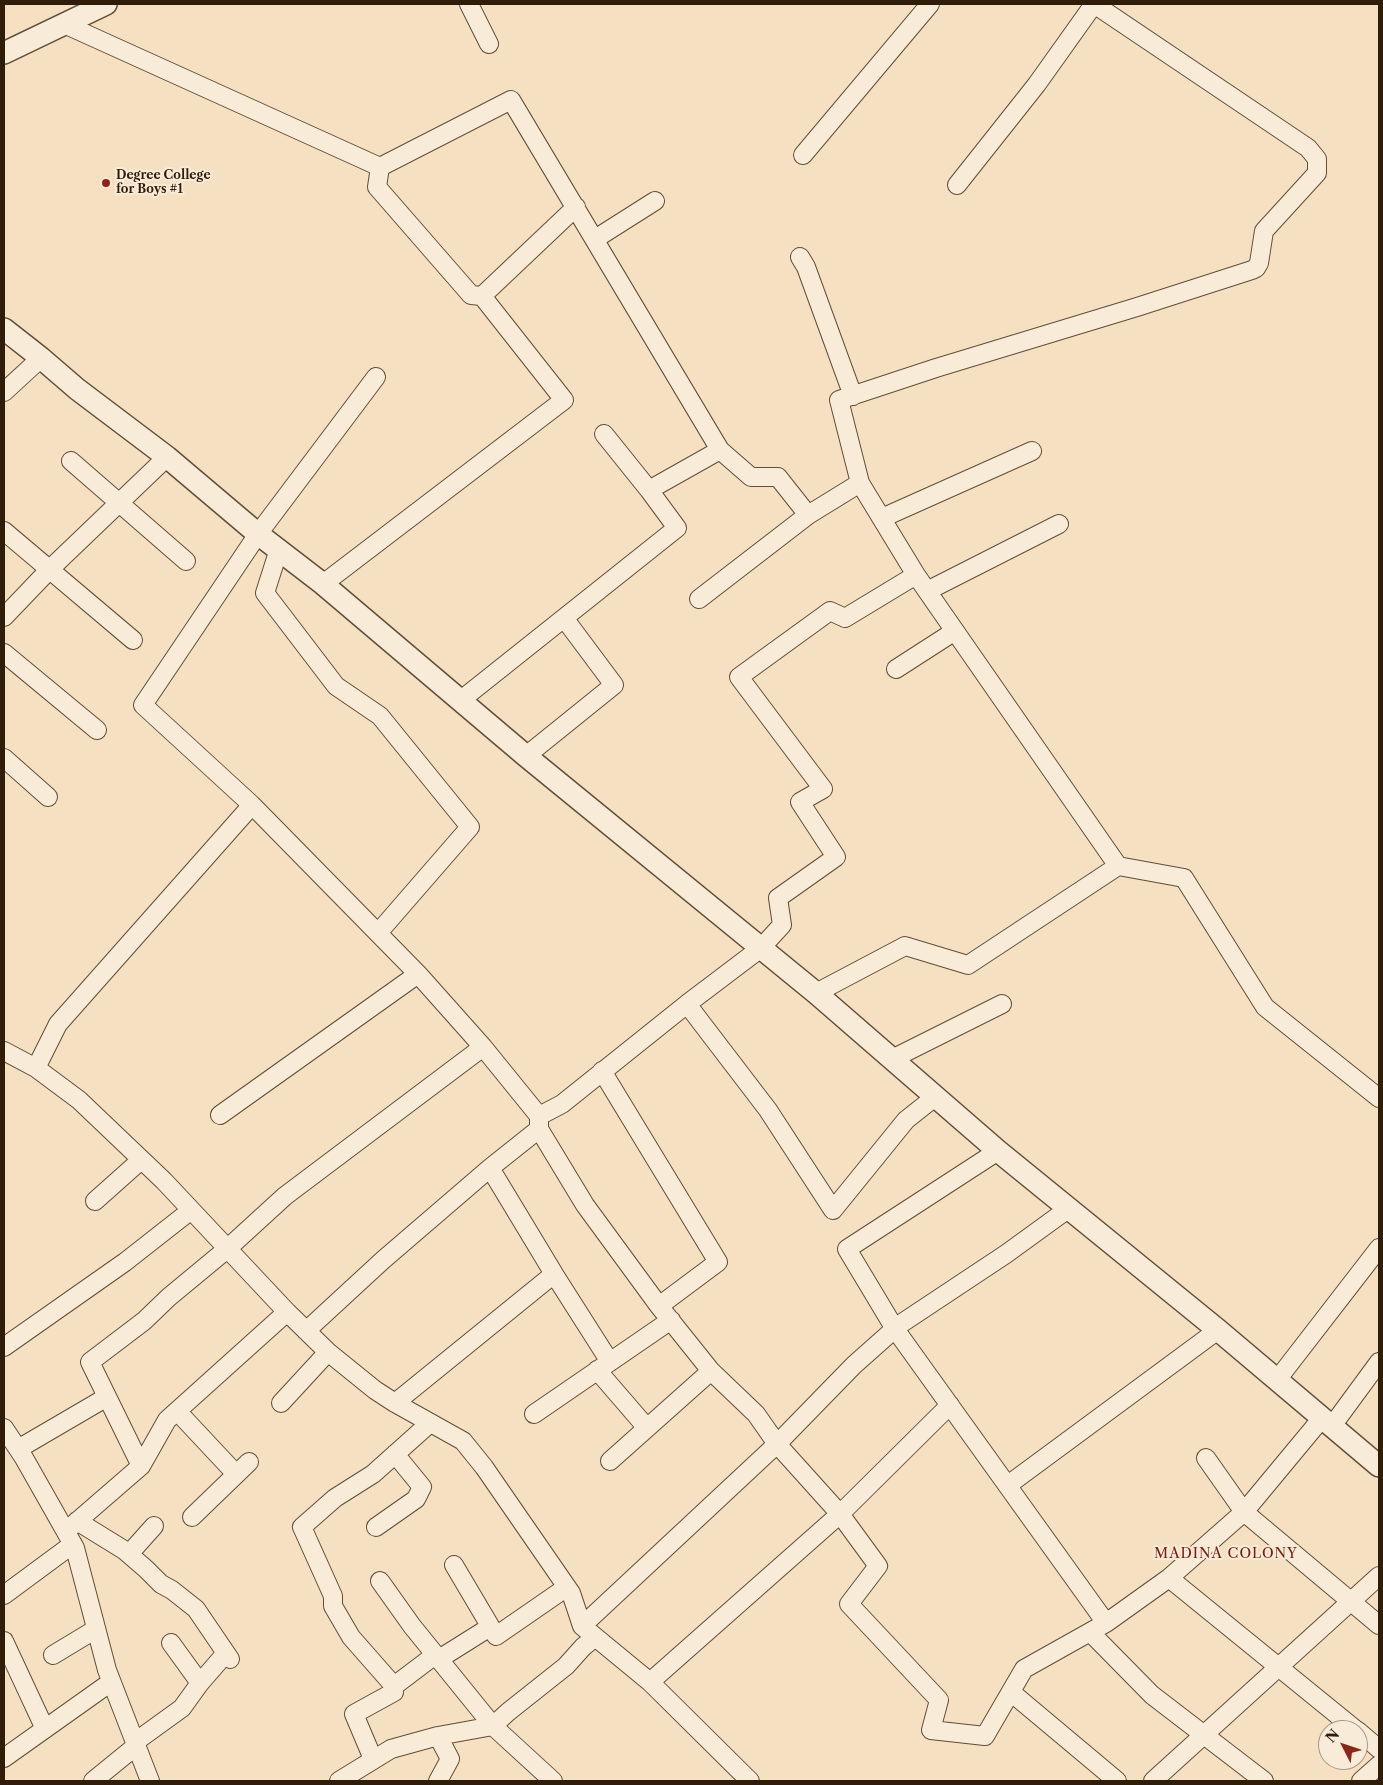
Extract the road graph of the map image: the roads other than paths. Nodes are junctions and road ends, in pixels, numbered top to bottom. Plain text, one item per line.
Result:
1 (106, 4) edge
2 (469, 4) edge
3 (930, 4) edge
4 (1094, 4) edge
5 (64, 24) junction
6 (489, 44) dead end
7 (4, 53) edge
8 (803, 155) dead end
9 (380, 167) junction
10 (957, 184) dead end
11 (656, 201) dead end
12 (576, 207) junction
13 (595, 239) junction
14 (800, 257) dead end
15 (482, 296) junction
16 (4, 330) edge
17 (41, 358) junction
18 (376, 377) dead end
19 (4, 392) edge
20 (853, 396) junction
21 (604, 434) dead end
22 (720, 450) junction
23 (1032, 451) dead end
24 (167, 457) junction
25 (71, 461) dead end
26 (860, 483) junction
27 (649, 490) junction
28 (118, 504) junction
29 (808, 515) junction
30 (882, 518) junction
31 (1059, 524) dead end
32 (4, 531) edge
33 (258, 534) junction
34 (279, 549) junction
35 (186, 561) dead end
36 (50, 569) junction
37 (916, 575) junction
38 (323, 584) junction
39 (927, 592) junction
40 (699, 599) dead end
41 (4, 617) edge
42 (564, 618) junction
43 (955, 631) junction
44 (133, 640) dead end
45 (4, 653) edge
46 (896, 669) dead end
47 (461, 700) junction
48 (97, 730) dead end
49 (526, 756) junction
50 (4, 758) edge
51 (48, 797) dead end
52 (252, 805) junction
53 (1118, 866) junction
54 (378, 933) junction
55 (761, 948) junction
56 (418, 974) junction
57 (816, 993) junction
58 (687, 1004) junction
59 (1002, 1004) dead end
60 (483, 1047) junction
61 (4, 1051) edge
62 (892, 1059) junction
63 (36, 1068) junction
64 (602, 1070) junction
65 (934, 1097) junction
66 (1379, 1098) edge
67 (220, 1115) dead end
68 (539, 1122) junction
69 (998, 1151) junction
70 (141, 1160) junction
71 (490, 1168) junction
72 (95, 1201) dead end
73 (1068, 1209) junction
74 (190, 1211) junction
75 (1379, 1248) edge
76 (227, 1249) junction
77 (554, 1274) junction
78 (659, 1306) junction
79 (287, 1312) junction
80 (671, 1320) junction
81 (895, 1329) junction
82 (1218, 1330) junction
83 (306, 1331) junction
84 (4, 1347) edge
85 (328, 1352) junction
86 (1379, 1362) edge
87 (603, 1366) junction
88 (712, 1371) junction
89 (1277, 1380) junction
90 (107, 1397) junction
91 (281, 1403) dead end
92 (395, 1403) junction
93 (950, 1405) junction
94 (177, 1411) junction
95 (534, 1414) dead end
96 (1326, 1422) junction
97 (430, 1423) junction
98 (4, 1428) edge
99 (647, 1428) junction
100 (777, 1444) junction
101 (18, 1449) junction
102 (395, 1454) junction
103 (1206, 1458) dead end
104 (610, 1461) dead end
105 (249, 1462) dead end
106 (141, 1466) junction
107 (1379, 1466) edge
108 (236, 1474) junction
109 (1008, 1485) junction
110 (1244, 1512) junction
111 (840, 1514) junction
112 (192, 1517) dead end
113 (154, 1526) dead end
114 (376, 1527) dead end
115 (72, 1532) junction
116 (129, 1554) junction
117 (454, 1565) dead end
118 (1379, 1576) edge
119 (1169, 1578) junction
120 (380, 1581) dead end
121 (567, 1587) junction
122 (4, 1595) edge
123 (1350, 1602) junction
124 (1106, 1623) junction
125 (582, 1626) junction
126 (1379, 1626) edge
127 (490, 1627) junction
128 (96, 1629) junction
129 (1090, 1632) junction
130 (595, 1637) junction
131 (4, 1640) edge
132 (171, 1642) dead end
133 (53, 1655) dead end
134 (437, 1657) junction
135 (1280, 1668) junction
136 (111, 1682) junction
137 (650, 1682) junction
138 (200, 1683) junction
139 (394, 1686) junction
140 (1012, 1693) junction
141 (1344, 1720) edge
142 (493, 1726) junction
143 (45, 1729) junction
144 (1204, 1735) junction
145 (438, 1736) junction
146 (1368, 1740) edge
147 (135, 1744) junction
148 (1379, 1749) edge
149 (4, 1758) edge
150 (373, 1760) junction
151 (1379, 1765) edge
152 (542, 1778) edge
153 (746, 1780) edge
154 (93, 1781) edge
155 (150, 1781) edge
156 (339, 1781) edge
157 (438, 1781) edge
158 (1117, 1781) edge
159 (1153, 1781) edge
160 (1264, 1781) edge
161 (1361, 1781) edge

1 - 5 street
2 - 6 street
3 - 8 street
4 - 10 street
4 - 20 street
5 - 7 street
5 - 9 street
9 - 12 street
9 - 15 street
11 - 13 street
12 - 13 street
12 - 15 street
13 - 22 street
14 - 20 street
15 - 38 street
16 - 17 street
17 - 19 street
17 - 24 street
18 - 33 street
20 - 26 street
21 - 27 street
22 - 27 street
22 - 29 street
23 - 30 street
24 - 28 street
24 - 33 street
25 - 28 street
26 - 29 street
26 - 30 street
27 - 42 street
28 - 35 street
28 - 36 street
29 - 40 street
30 - 37 street
31 - 39 street
32 - 36 street
33 - 34 street
33 - 52 street
34 - 38 street
34 - 54 street
36 - 41 street
36 - 44 street
37 - 39 street
37 - 55 street
38 - 47 street
39 - 43 street
42 - 47 street
42 - 49 street
43 - 46 street
43 - 53 street
45 - 48 street
47 - 49 street
49 - 55 street
50 - 51 street
52 - 54 street
52 - 63 street
53 - 57 street
53 - 66 street
54 - 56 street
55 - 57 street
55 - 58 street
56 - 60 street
56 - 67 street
57 - 62 street
58 - 64 street
58 - 65 street
59 - 62 street
60 - 68 street
60 - 76 street
61 - 63 street
62 - 65 street
63 - 70 street
64 - 68 street
64 - 78 street
65 - 69 street
68 - 71 street
68 - 78 street
69 - 73 street
69 - 81 street
70 - 72 street
70 - 74 street
71 - 77 street
71 - 83 street
73 - 81 street
73 - 82 street
74 - 76 street
74 - 84 street
75 - 89 street
76 - 79 street
76 - 90 street
77 - 87 street
77 - 92 street
78 - 80 street
79 - 83 street
79 - 94 street
80 - 87 street
80 - 88 street
81 - 93 street
81 - 100 street
82 - 89 street
82 - 109 street
83 - 85 street
85 - 91 street
85 - 92 street
86 - 96 street
87 - 95 street
87 - 99 street
88 - 99 street
88 - 100 street
89 - 96 street
90 - 101 street
90 - 106 street
92 - 97 street
93 - 109 street
93 - 111 street
94 - 106 street
94 - 108 street
96 - 107 street
96 - 110 street
97 - 102 street
97 - 121 street
98 - 101 street
99 - 104 street
100 - 111 street
100 - 125 street
101 - 115 street
102 - 114 street
102 - 139 street
103 - 110 street
105 - 108 street
106 - 115 street
108 - 112 street
109 - 124 street
110 - 119 street
110 - 123 street
111 - 137 street
111 - 140 street
113 - 116 street
115 - 116 street
115 - 122 street
115 - 128 street
116 - 138 street
117 - 127 street
118 - 123 street
119 - 124 street
119 - 135 street
120 - 134 street
121 - 125 street
121 - 127 street
123 - 126 street
123 - 135 street
124 - 129 street
125 - 130 street
127 - 134 street
128 - 133 street
128 - 136 street
129 - 140 street
129 - 144 street
130 - 137 street
130 - 142 street
131 - 143 street
132 - 138 street
134 - 139 street
134 - 142 street
135 - 141 street
135 - 144 street
136 - 143 street
136 - 147 street
137 - 153 street
138 - 147 street
139 - 150 street
140 - 158 street
142 - 145 street
142 - 152 street
143 - 149 street
144 - 159 street
144 - 160 street
145 - 150 street
145 - 157 street
146 - 148 street
147 - 154 street
147 - 155 street
150 - 156 street
151 - 161 street

